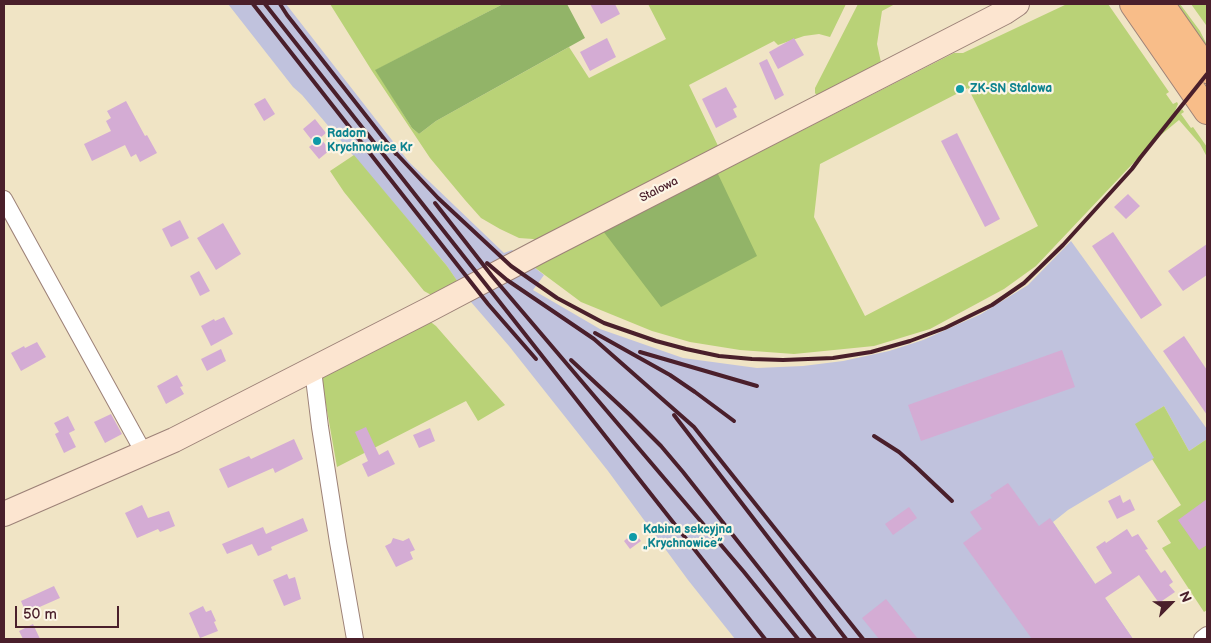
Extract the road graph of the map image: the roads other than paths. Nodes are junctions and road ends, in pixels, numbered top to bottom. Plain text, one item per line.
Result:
1 (1032, 4) edge
2 (1133, 4) edge
3 (1161, 4) edge
4 (1011, 8) edge
5 (1207, 70) edge
6 (1207, 111) edge
7 (4, 199) edge
8 (314, 370) junction
9 (144, 453) junction
10 (4, 514) edge
11 (1207, 635) edge
12 (355, 639) edge
13 (1202, 639) edge

1 - 4 street, Stalowa
2 - 6 main road
3 - 5 main road
4 - 8 street, Stalowa
7 - 9 street
8 - 9 street, Stalowa
8 - 12 street
9 - 10 street, Stalowa
11 - 13 street

